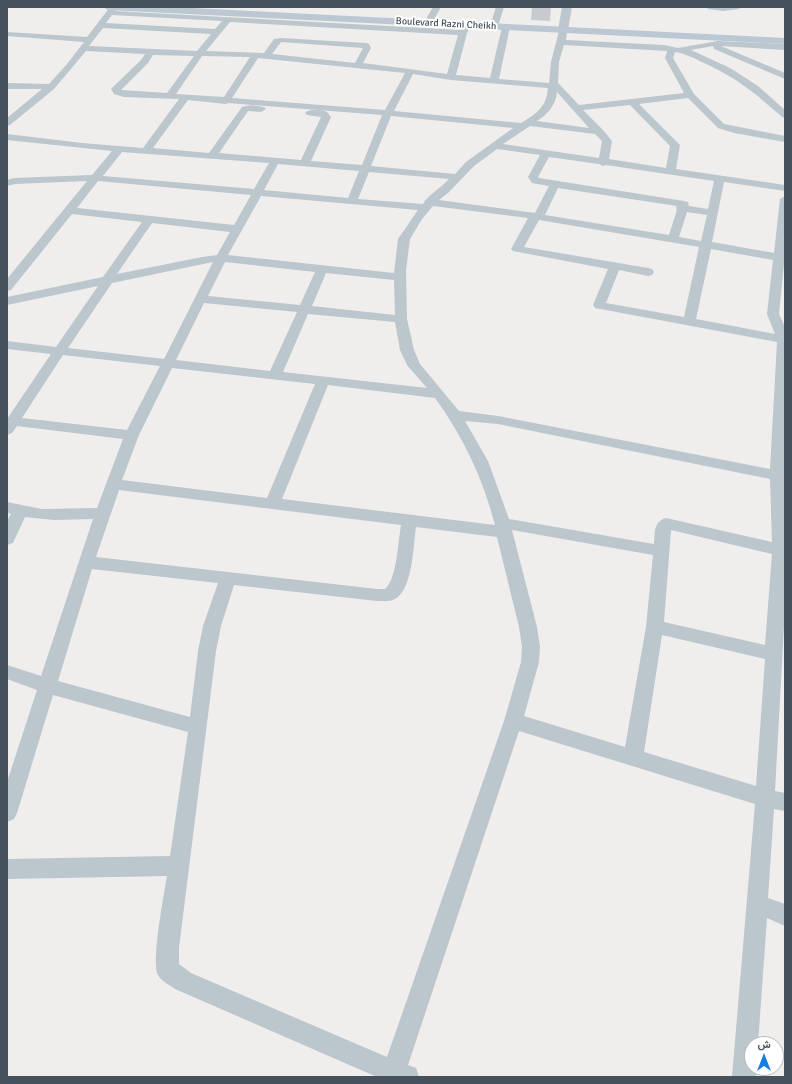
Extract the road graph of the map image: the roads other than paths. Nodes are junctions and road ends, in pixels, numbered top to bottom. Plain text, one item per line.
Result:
1 (192, 7) edge
2 (438, 7) edge
3 (500, 7) edge
4 (567, 7) edge
5 (710, 7) edge
6 (736, 7) edge
7 (111, 8) edge
8 (271, 9) edge
9 (372, 18) edge
10 (228, 19) junction
11 (430, 19) junction
12 (495, 23) junction
13 (100, 25) junction
14 (506, 27) junction
15 (281, 28) junction
16 (465, 29) junction
17 (218, 32) junction
18 (562, 33) junction
19 (7, 34) edge
20 (785, 36) edge
21 (88, 40) junction
22 (785, 40) edge
23 (710, 44) junction
24 (366, 46) junction
25 (785, 46) edge
26 (84, 48) junction
27 (676, 50) junction
28 (150, 52) junction
29 (200, 53) junction
30 (256, 56) junction
31 (266, 56) junction
32 (357, 66) junction
33 (410, 71) junction
34 (785, 76) edge
35 (451, 77) junction
36 (494, 81) junction
37 (554, 85) junction
38 (7, 86) edge
39 (51, 87) junction
40 (690, 95) junction
41 (170, 96) junction
42 (186, 97) junction
43 (226, 101) junction
44 (630, 101) junction
45 (577, 108) junction
46 (388, 113) junction
47 (785, 115) edge
48 (7, 123) edge
49 (526, 124) junction
50 (600, 132) junction
51 (7, 137) edge
52 (785, 139) edge
53 (495, 146) junction
54 (119, 149) junction
55 (146, 151) junction
56 (546, 153) junction
57 (212, 156) junction
58 (275, 161) junction
59 (305, 163) junction
60 (602, 163) junction
61 (365, 169) junction
62 (672, 171) junction
63 (457, 177) junction
64 (95, 178) junction
65 (720, 179) junction
66 (7, 183) edge
67 (555, 184) junction
68 (785, 188) edge
69 (257, 193) junction
70 (785, 199) edge
71 (352, 201) junction
72 (428, 205) junction
73 (682, 208) junction
74 (69, 210) junction
75 (712, 213) junction
76 (536, 217) junction
77 (149, 219) junction
78 (236, 230) junction
79 (673, 239) junction
80 (705, 244) junction
81 (778, 257) junction
82 (222, 258) junction
83 (616, 266) junction
84 (322, 269) junction
85 (648, 272) dead end
86 (400, 277) junction
87 (108, 280) junction
88 (7, 287) edge
89 (200, 299) junction
90 (7, 301) edge
91 (304, 310) junction
92 (401, 320) junction
93 (689, 322) junction
94 (784, 339) edge
95 (7, 345) edge
96 (58, 351) junction
97 (167, 363) junction
98 (274, 375) junction
99 (323, 380) junction
100 (439, 394) junction
101 (454, 415) junction
102 (10, 426) edge
103 (132, 435) junction
104 (781, 476) edge
105 (113, 484) junction
106 (272, 504) junction
107 (13, 510) edge
108 (102, 513) junction
109 (409, 521) junction
110 (503, 528) junction
111 (7, 539) edge
112 (783, 550) edge
113 (661, 551) junction
114 (86, 562) junction
115 (228, 578) junction
116 (655, 627) junction
117 (774, 654) junction
118 (7, 672) edge
119 (47, 686) junction
120 (513, 721) junction
121 (198, 727) junction
122 (633, 758) junction
123 (765, 798) junction
124 (785, 802) edge
125 (7, 813) edge
126 (179, 866) junction
127 (7, 869) edge
128 (757, 904) junction
129 (785, 915) edge
130 (398, 1075) edge
131 (744, 1077) edge

1 - 8 main road, Boulevard Razni Cheikh
2 - 11 street
3 - 12 street
4 - 18 street
5 - 6 street
7 - 10 street
7 - 13 street
7 - 15 main road, Boulevard Razni Cheikh
8 - 9 main road, Boulevard Razni Cheikh
9 - 11 main road, Boulevard Razni Cheikh
9 - 15 main road, Boulevard Razni Cheikh
9 - 16 main road, Boulevard Razni Cheikh
9 - 24 street
10 - 15 street
10 - 17 street
11 - 12 main road, Boulevard Razni Cheikh
12 - 18 main road, Boulevard Razni Cheikh
13 - 17 street
13 - 21 street
14 - 16 main road, Boulevard Razni Cheikh
14 - 18 main road, Boulevard Razni Cheikh
14 - 36 street
15 - 24 street
15 - 31 street
16 - 35 street
17 - 29 street
18 - 20 main road, Boulevard Razni Cheikh
18 - 22 main road, Boulevard Razni Cheikh
18 - 27 street
18 - 37 street
19 - 21 street
21 - 26 street
23 - 25 street
23 - 27 street
23 - 34 street
24 - 32 street
26 - 28 street
26 - 39 street
27 - 40 street
27 - 47 street
28 - 29 street
28 - 41 street
29 - 30 street
29 - 41 street
30 - 31 street
30 - 43 street
31 - 32 street
32 - 33 street
33 - 35 street
33 - 46 street
35 - 36 street
36 - 37 street
37 - 45 street
37 - 49 street
38 - 39 street
39 - 48 street
40 - 44 street
40 - 52 street
41 - 42 street
42 - 43 street
42 - 55 street
43 - 46 street
44 - 45 street
44 - 62 street
45 - 50 street
46 - 49 street
46 - 61 street
49 - 50 street
49 - 53 street
50 - 60 street
51 - 54 street
53 - 56 street
53 - 63 street
54 - 55 street
54 - 64 street
55 - 57 street
56 - 60 street
56 - 67 street
57 - 58 street
57 - 59 street
58 - 59 street
58 - 69 street
59 - 61 street
60 - 62 street
61 - 63 street
61 - 71 street
62 - 65 street
63 - 72 street
64 - 66 street
64 - 69 street
64 - 74 street
65 - 68 street
65 - 75 street
67 - 73 street
67 - 76 street
69 - 71 street
69 - 78 street
70 - 81 street
71 - 72 street
72 - 76 street
72 - 86 street
73 - 75 street
73 - 79 street
74 - 77 street
74 - 88 street
75 - 80 street
76 - 79 street
76 - 83 street
77 - 78 street
77 - 87 street
78 - 82 street
79 - 80 street
80 - 81 street
80 - 93 street
81 - 94 street
82 - 84 street
82 - 87 street
82 - 89 street
83 - 85 street
83 - 93 street
84 - 86 street
84 - 91 street
86 - 92 street
87 - 90 street
87 - 96 street
89 - 91 street
89 - 97 street
91 - 92 street
91 - 98 street
92 - 100 street
93 - 94 street
94 - 104 street
95 - 96 street
96 - 97 street
96 - 102 street
97 - 98 street
97 - 103 street
98 - 99 street
99 - 100 street
99 - 106 street
100 - 101 street
101 - 104 street
101 - 110 street
102 - 103 street
103 - 105 street
104 - 112 street
105 - 106 street
105 - 108 street
106 - 109 street
107 - 108 street
107 - 111 street
108 - 114 street
109 - 110 street
109 - 115 street
110 - 113 street
110 - 120 street
112 - 113 street
112 - 117 street
113 - 116 street
114 - 115 street
114 - 119 street
115 - 121 street
116 - 117 street
116 - 122 street
117 - 123 street
118 - 119 street
119 - 121 street
119 - 125 street
120 - 122 street
120 - 130 street
121 - 126 street
122 - 123 street
123 - 124 street
123 - 128 street
126 - 127 street
126 - 130 street
128 - 129 street
128 - 131 street

